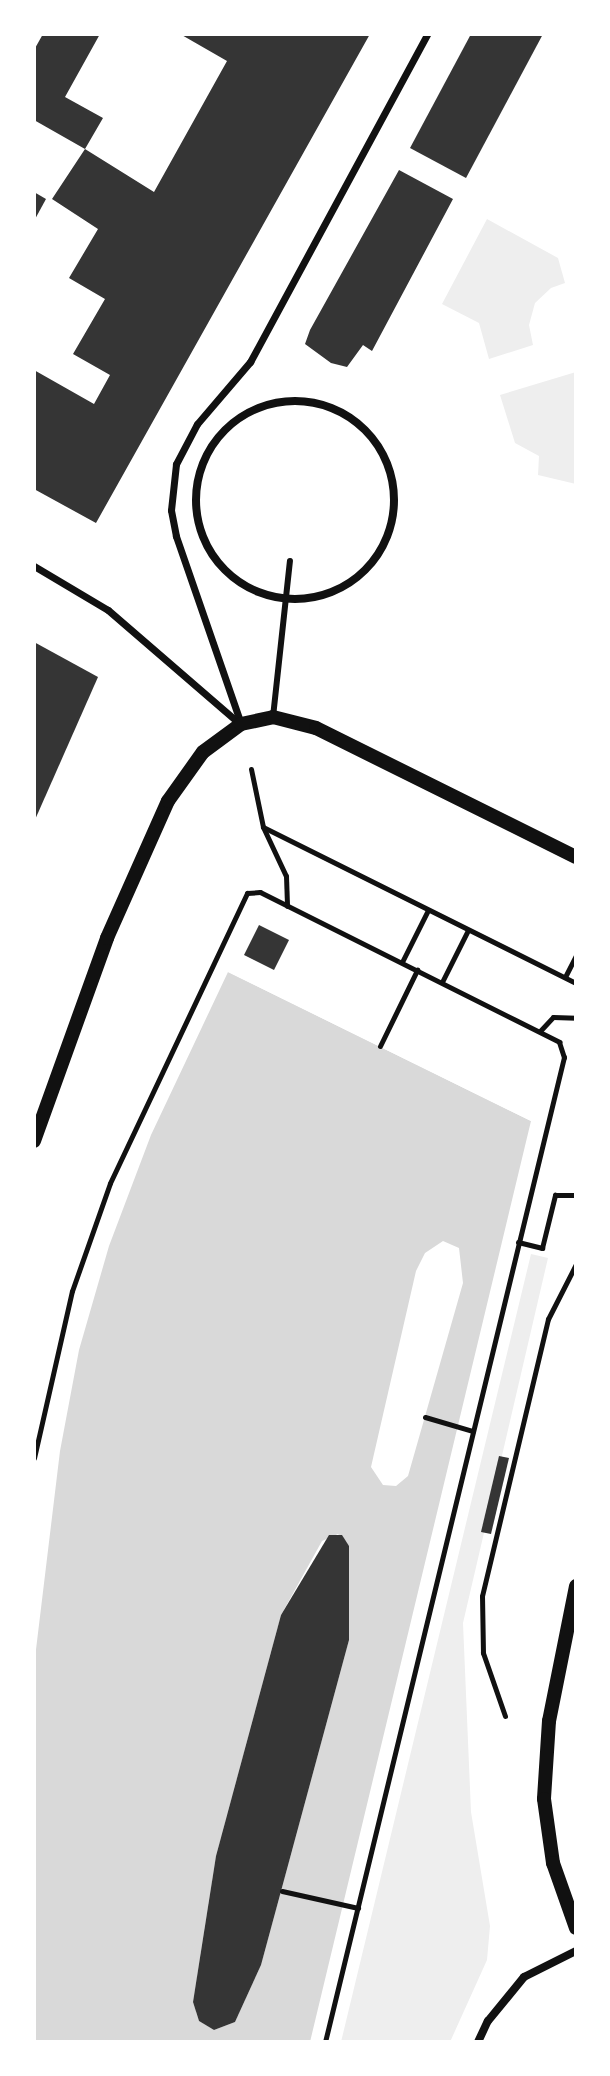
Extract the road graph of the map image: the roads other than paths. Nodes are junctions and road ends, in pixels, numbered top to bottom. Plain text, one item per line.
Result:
1 (427, 34) edge
2 (290, 561) dead end
3 (34, 566) edge
4 (286, 598) junction
5 (273, 717) junction
6 (241, 724) junction
7 (576, 857) edge
8 (34, 1141) edge
9 (576, 1586) edge
10 (576, 1928) edge
11 (576, 1951) edge
12 (478, 2042) edge

1 - 6 street
2 - 4 lane
3 - 6 street
4 - 4 street
4 - 5 lane
5 - 6 street
5 - 7 street
6 - 8 street
9 - 10 street
11 - 12 street

